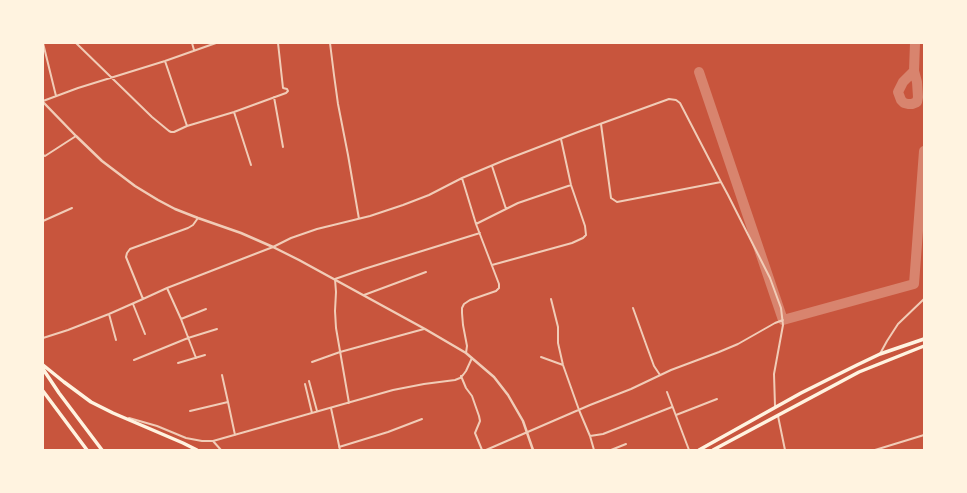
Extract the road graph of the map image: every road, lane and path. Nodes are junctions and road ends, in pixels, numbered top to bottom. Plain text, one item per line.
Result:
1 (43, 43) edge
2 (76, 43) edge
3 (192, 43) edge
4 (216, 43) edge
5 (278, 43) edge
6 (330, 43) edge
7 (194, 50) junction
8 (165, 61) junction
9 (111, 78) junction
10 (57, 97) junction
11 (274, 97) junction
12 (43, 102) edge
13 (234, 112) junction
14 (601, 124) junction
15 (187, 126) junction
16 (76, 136) junction
17 (561, 138) junction
18 (283, 148) dead end
19 (43, 155) edge
20 (251, 165) dead end
21 (492, 166) junction
22 (462, 178) junction
23 (720, 182) junction
24 (572, 185) junction
25 (72, 208) dead end
26 (506, 209) junction
27 (198, 218) junction
28 (359, 219) junction
29 (43, 220) edge
30 (476, 224) junction
31 (480, 233) junction
32 (273, 247) junction
33 (492, 265) junction
34 (426, 272) dead end
35 (335, 280) junction
36 (167, 288) junction
37 (364, 295) junction
38 (551, 299) dead end
39 (924, 299) edge
40 (143, 300) junction
41 (133, 304) junction
42 (633, 308) dead end
43 (206, 309) dead end
44 (108, 314) junction
45 (181, 319) junction
46 (783, 320) junction
47 (425, 328) junction
48 (217, 329) dead end
49 (145, 334) dead end
50 (43, 338) edge
51 (188, 338) junction
52 (924, 339) edge
53 (116, 340) dead end
54 (924, 346) edge
55 (340, 352) junction
56 (466, 353) junction
57 (880, 354) junction
58 (205, 355) dead end
59 (540, 357) dead end
60 (196, 358) junction
61 (472, 358) junction
62 (134, 360) dead end
63 (312, 362) dead end
64 (178, 363) dead end
65 (43, 365) edge
66 (564, 365) junction
67 (43, 369) edge
68 (222, 375) dead end
69 (660, 375) junction
70 (461, 376) junction
71 (309, 381) dead end
72 (305, 384) dead end
73 (43, 390) edge
74 (667, 392) dead end
75 (717, 399) dead end
76 (228, 402) junction
77 (349, 403) junction
78 (672, 406) junction
79 (331, 408) junction
80 (776, 408) junction
81 (579, 410) junction
82 (190, 411) dead end
83 (317, 412) junction
84 (312, 413) junction
85 (676, 415) junction
86 (778, 415) junction
87 (126, 418) junction
88 (422, 419) dead end
89 (528, 432) junction
90 (235, 435) junction
91 (924, 435) edge
92 (590, 436) junction
93 (213, 441) junction
94 (626, 444) dead end
95 (340, 448) edge
96 (88, 450) edge
97 (102, 450) edge
98 (197, 450) edge
99 (221, 450) edge
100 (482, 450) edge
101 (486, 450) edge
102 (533, 450) edge
103 (594, 450) edge
104 (611, 450) edge
105 (688, 450) edge
106 (699, 450) edge
107 (713, 450) edge
108 (785, 450) edge
109 (876, 450) edge

1 - 10 street
2 - 9 street
3 - 7 street
4 - 7 street
5 - 11 street
6 - 28 street
7 - 8 street
8 - 9 street
8 - 15 street
9 - 10 street
9 - 15 street
10 - 12 street
11 - 13 street
11 - 18 street
12 - 16 street
13 - 15 street
13 - 20 street
14 - 17 street
14 - 23 street
14 - 23 street
16 - 19 street
16 - 27 street
17 - 21 street
17 - 24 street
21 - 22 street
21 - 26 street
22 - 28 street
22 - 30 street
23 - 46 street
24 - 26 street
24 - 33 street
25 - 29 street
26 - 30 street
27 - 32 street
27 - 40 street
28 - 32 street
30 - 31 street
31 - 33 street
31 - 35 street
32 - 35 street
32 - 36 street
33 - 56 street
34 - 37 street
35 - 37 street
35 - 55 street
36 - 40 street
36 - 45 street
37 - 47 street
38 - 66 street
39 - 57 street
40 - 41 street
41 - 44 street
41 - 49 street
42 - 69 street
43 - 45 street
44 - 50 street
44 - 53 street
45 - 51 street
46 - 69 street
46 - 80 street
47 - 55 street
47 - 56 street
48 - 51 street
51 - 60 street
51 - 62 street
52 - 57 main road
54 - 86 main road
55 - 63 street
55 - 77 street
56 - 61 street
57 - 80 main road
58 - 60 street
59 - 66 street
60 - 64 street
61 - 70 street
61 - 89 street
65 - 87 main road
66 - 81 street
67 - 97 main road
68 - 76 street
69 - 81 street
70 - 77 street
70 - 100 street
71 - 83 street
72 - 84 street
73 - 96 main road
74 - 78 street
75 - 85 street
76 - 82 street
76 - 90 street
77 - 79 street
78 - 85 street
78 - 92 street
79 - 83 street
79 - 95 street
80 - 106 main road
81 - 89 street
81 - 92 street
83 - 84 street
84 - 90 street
85 - 105 street
86 - 107 main road
86 - 108 street
87 - 93 street
87 - 98 main road
88 - 95 street
89 - 101 street
89 - 102 street
90 - 93 street
91 - 109 street
92 - 103 street
93 - 99 street
94 - 104 street

